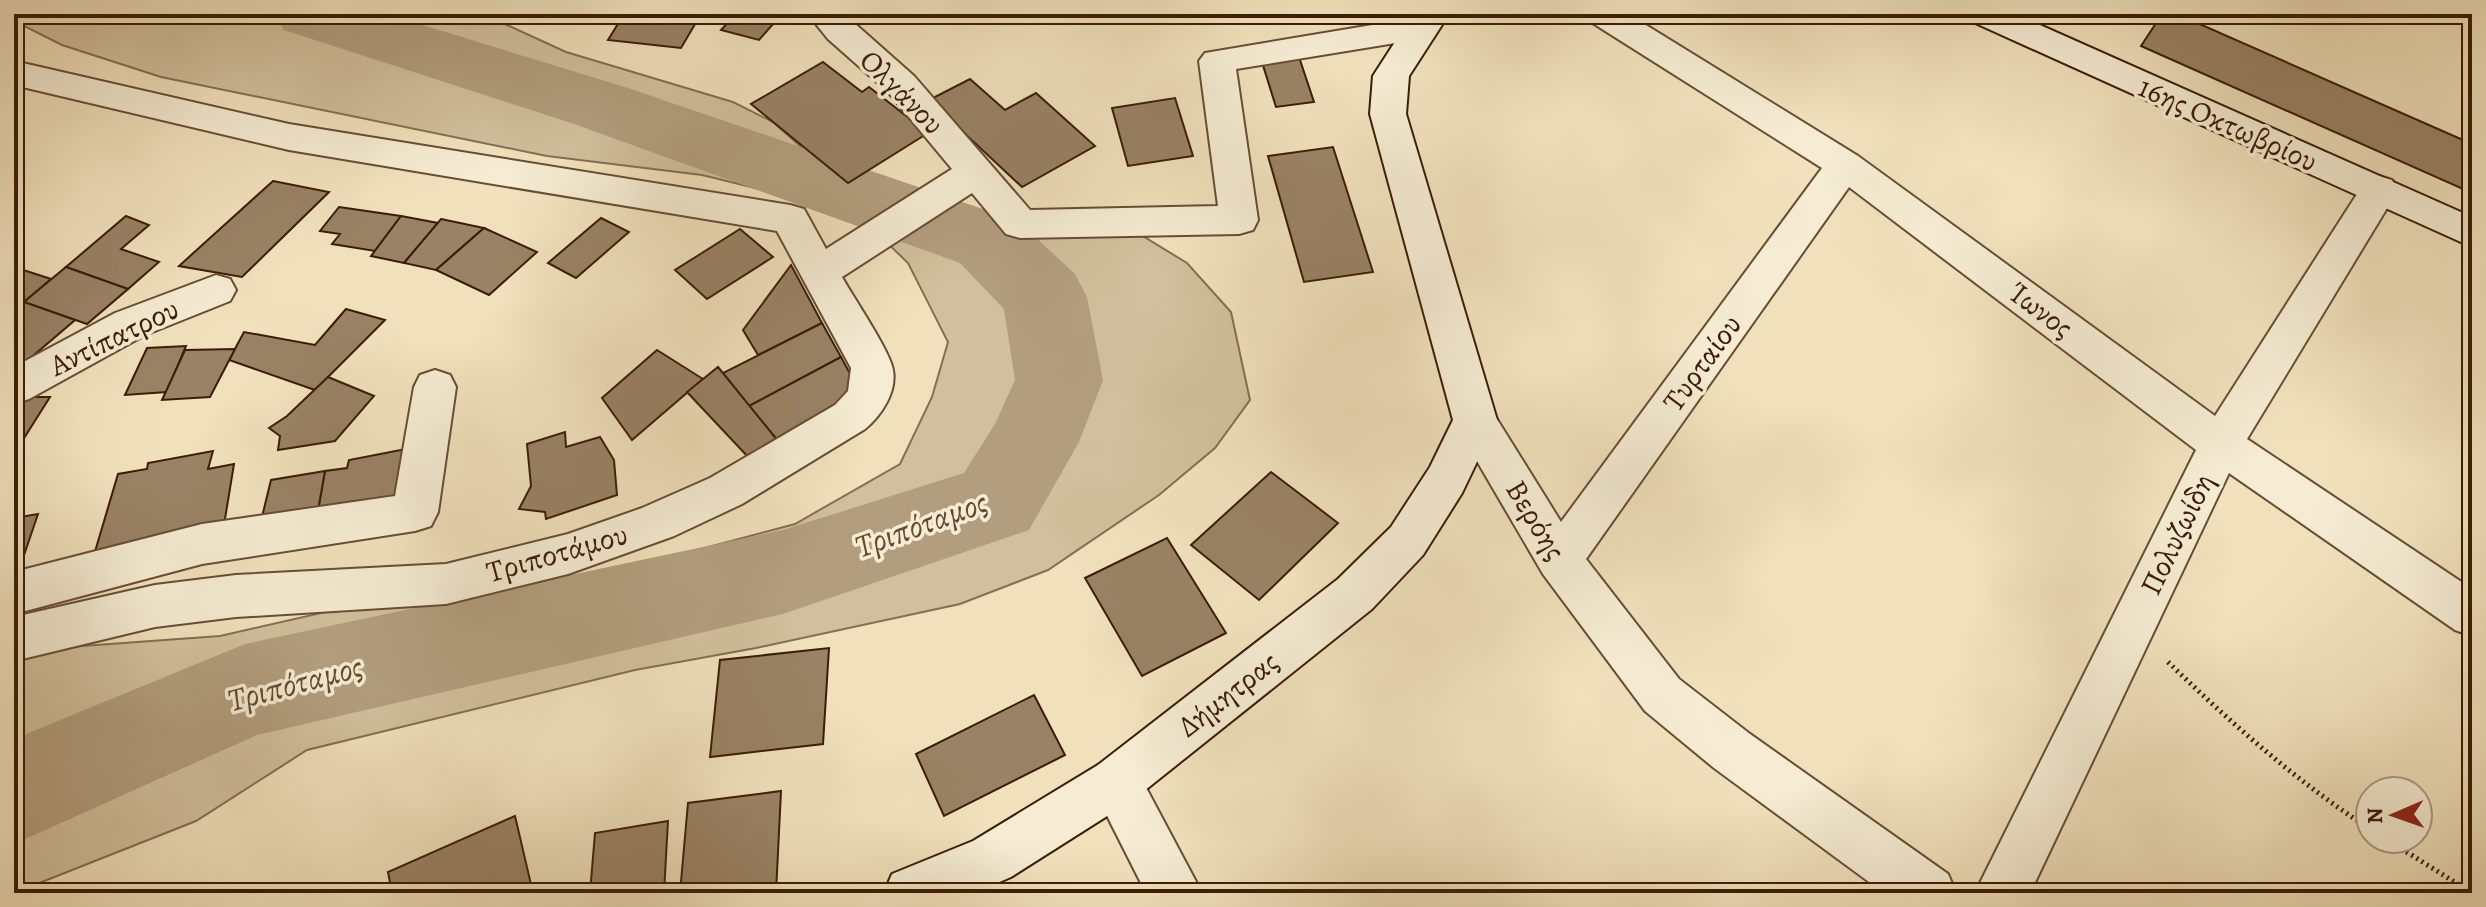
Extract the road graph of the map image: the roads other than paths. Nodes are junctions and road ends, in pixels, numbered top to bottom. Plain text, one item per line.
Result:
1 (825, 14) edge
2 (1603, 14) edge
3 (1985, 14) edge
4 (1426, 21) edge
5 (14, 73) edge
6 (1845, 165) junction
7 (978, 171) junction
8 (2379, 190) junction
9 (2472, 233) edge
10 (820, 272) junction
11 (216, 290) dead end
12 (14, 387) edge
13 (435, 387) dead end
14 (1475, 420) junction
15 (2221, 444) junction
16 (1559, 560) junction
17 (14, 593) edge
18 (2472, 615) edge
19 (14, 639) edge
20 (1116, 782) junction
21 (911, 893) edge
22 (1175, 893) edge
23 (1929, 893) edge
24 (2002, 893) edge

1 - 7 street, Ολγάνου
2 - 6 street, Ίωνος
3 - 8 street, 16ης Οκτωβρίου
4 - 7 street, Ολγάνου
4 - 14 street, Βερόης
5 - 10 street, Τριποτάμου
6 - 15 street, Ίωνος
6 - 16 street, Τυρταίου
7 - 10 street
8 - 9 street, 16ης Οκτωβρίου
8 - 15 street, Πολυζωίδη
10 - 19 street, Τριποτάμου
11 - 12 street, Αντίπατρου
13 - 17 street
14 - 16 street, Βερόης
14 - 20 street, Δήμητρας
15 - 18 street, Ίωνος
15 - 24 street, Πολυζωίδη
16 - 23 street, Βερόης
20 - 21 street, Δήμητρας
20 - 22 street

